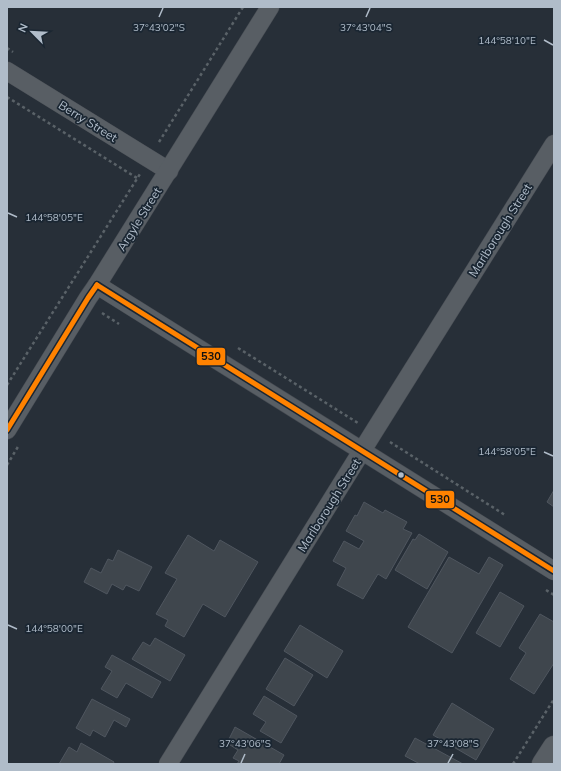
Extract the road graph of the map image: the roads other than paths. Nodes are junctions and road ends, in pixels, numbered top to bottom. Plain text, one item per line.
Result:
1 (270, 7) edge
2 (7, 71) edge
3 (554, 144) edge
4 (168, 171) junction
5 (97, 285) junction
6 (7, 430) edge
7 (362, 451) junction
8 (554, 571) edge
9 (554, 746) edge
10 (168, 764) edge
11 (543, 764) edge

1 - 4 street, Argyle Street
2 - 4 street, Berry Street
3 - 7 street, Marlborough Street
4 - 5 street, Argyle Street
5 - 6 street, Argyle Street
5 - 7 street
7 - 8 street
7 - 10 street, Marlborough Street
9 - 11 street

